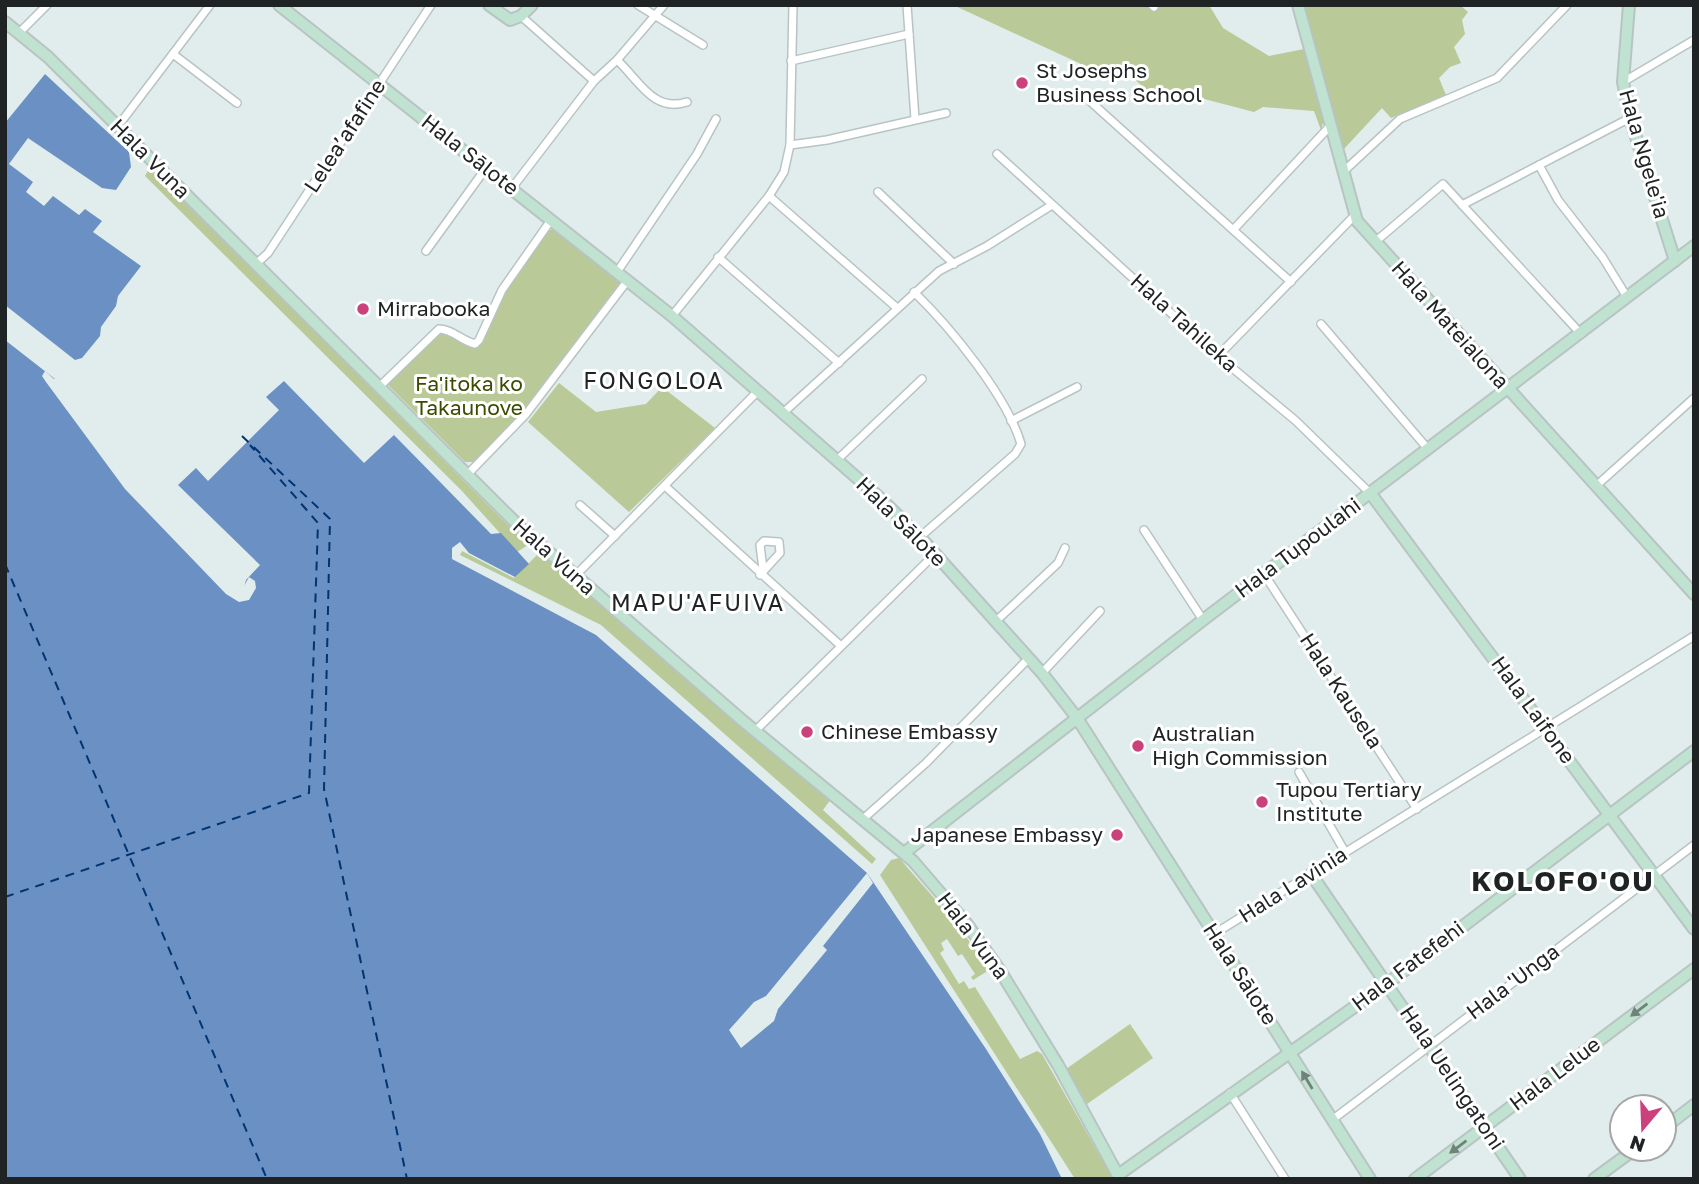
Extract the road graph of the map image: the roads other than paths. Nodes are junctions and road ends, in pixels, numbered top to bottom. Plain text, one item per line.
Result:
1 (47, 5) edge
2 (210, 5) edge
3 (279, 5) edge
4 (431, 5) edge
5 (488, 5) edge
6 (532, 5) edge
7 (638, 5) edge
8 (664, 5) edge
9 (793, 5) edge
10 (907, 5) edge
11 (1298, 5) edge
12 (1567, 5) edge
13 (1629, 5) edge
14 (521, 16) junction
15 (655, 17) junction
16 (5, 22) edge
17 (20, 32) junction
18 (909, 34) junction
19 (1694, 40) edge
20 (703, 45) dead end
21 (173, 54) junction
22 (617, 60) junction
23 (791, 61) junction
24 (594, 81) junction
25 (1623, 82) junction
26 (379, 83) junction
27 (1083, 94) dead end
28 (687, 102) dead end
29 (237, 103) dead end
30 (946, 113) dead end
31 (1630, 118) junction
32 (716, 119) dead end
33 (915, 119) junction
34 (1331, 125) junction
35 (118, 127) junction
36 (790, 145) junction
37 (997, 153) dead end
38 (1539, 165) junction
39 (486, 168) junction
40 (1344, 171) junction
41 (512, 188) junction
42 (878, 191) dead end
43 (769, 197) junction
44 (1052, 205) junction
45 (1462, 205) junction
46 (1356, 214) junction
47 (551, 220) junction
48 (1234, 229) junction
49 (1375, 243) junction
50 (1694, 246) edge
51 (426, 251) dead end
52 (718, 257) junction
53 (1675, 261) junction
54 (256, 264) junction
55 (954, 264) junction
56 (617, 272) junction
57 (628, 281) junction
58 (1291, 282) junction
59 (914, 292) junction
60 (1627, 297) junction
61 (897, 308) junction
62 (672, 316) junction
63 (1321, 324) dead end
64 (1581, 334) junction
65 (1219, 356) junction
66 (839, 363) junction
67 (922, 379) dead end
68 (379, 387) junction
69 (1077, 387) dead end
70 (1509, 390) junction
71 (758, 391) junction
72 (1694, 398) edge
73 (783, 413) junction
74 (1011, 421) junction
75 (1428, 449) junction
76 (837, 460) junction
77 (467, 475) junction
78 (1596, 486) junction
79 (666, 487) junction
80 (1371, 494) junction
81 (580, 505) dead end
82 (1144, 530) dead end
83 (615, 536) junction
84 (920, 537) junction
85 (1065, 548) dead end
86 (935, 554) junction
87 (1265, 574) junction
88 (575, 576) junction
89 (1694, 594) edge
90 (1101, 611) dead end
91 (1203, 620) junction
92 (995, 622) junction
93 (1694, 636) edge
94 (841, 646) junction
95 (1028, 659) junction
96 (1042, 673) junction
97 (1077, 718) junction
98 (1546, 727) junction
99 (755, 731) junction
100 (1694, 751) edge
101 (1299, 772) dead end
102 (1416, 809) junction
103 (1608, 813) junction
104 (863, 819) junction
105 (1694, 845) edge
106 (1345, 852) junction
107 (904, 853) junction
108 (1311, 874) junction
109 (1655, 875) junction
110 (1694, 929) edge
111 (1214, 934) junction
112 (1694, 969) edge
113 (1388, 983) junction
114 (1429, 1046) junction
115 (1290, 1052) junction
116 (1230, 1093) junction
117 (1694, 1105) edge
118 (1678, 1117) edge
119 (1332, 1120) junction
120 (1485, 1127) junction
121 (1616, 1163) edge
122 (1119, 1177) edge
123 (1285, 1179) edge
124 (1370, 1179) edge
125 (1415, 1179) edge
126 (1520, 1179) edge
127 (1594, 1179) edge

1 - 17 street
2 - 21 street
3 - 26 main road, Hala Sālote
4 - 26 street, Lelea’afafine
5 - 14 main road
6 - 14 main road
7 - 15 street
8 - 15 street
9 - 23 street
10 - 18 street
11 - 34 main road, Hala Mateialona
12 - 40 street
13 - 25 main road, Hala Ngele'ia
14 - 24 street
15 - 20 street
15 - 22 street
16 - 17 main road, Hala Vuna
17 - 35 main road, Hala Vuna
18 - 23 street
18 - 33 street
19 - 25 street
21 - 29 street
21 - 35 street
22 - 24 street
22 - 28 street
23 - 36 street
24 - 41 street
25 - 31 main road, Hala Ngele'ia
26 - 39 main road, Hala Sālote
26 - 54 street, Lelea’afafine
27 - 48 street
30 - 33 street
31 - 38 street
31 - 53 main road, Hala Ngele'ia
32 - 56 street
33 - 36 street
34 - 40 main road, Hala Mateialona
34 - 48 street
35 - 54 main road, Hala Vuna
36 - 43 street
37 - 44 street, Hala Tahileka
38 - 45 street
38 - 60 street
39 - 41 main road, Hala Sālote
39 - 51 street
40 - 46 main road, Hala Mateialona
41 - 47 main road, Hala Sālote
42 - 55 street
43 - 52 street
43 - 61 street
44 - 55 street
44 - 65 street, Hala Tahileka
45 - 49 street
45 - 64 street
46 - 49 main road, Hala Mateialona
46 - 58 street
47 - 56 main road, Hala Sālote
47 - 68 street
48 - 58 street
49 - 70 main road, Hala Mateialona
50 - 53 main road, Hala Tupoulahi
52 - 62 street
52 - 66 street
53 - 60 main road, Hala Tupoulahi
54 - 68 main road, Hala Vuna
55 - 59 street
56 - 57 main road, Hala Sālote
57 - 62 main road, Hala Sālote
57 - 77 street
58 - 65 street
59 - 61 street
59 - 74 street
60 - 64 main road, Hala Tupoulahi
61 - 66 street
62 - 71 main road, Hala Sālote
63 - 75 street
64 - 70 main road, Hala Tupoulahi
65 - 80 street, Hala Tahileka
66 - 73 street
67 - 76 street
68 - 77 main road, Hala Vuna
69 - 74 street
70 - 75 main road, Hala Tupoulahi
70 - 78 main road, Hala Mateialona
71 - 73 main road, Hala Sālote
71 - 79 street
72 - 78 street
73 - 76 main road, Hala Sālote
74 - 84 street
75 - 80 main road, Hala Tupoulahi
76 - 84 main road, Hala Sālote
77 - 88 main road, Hala Vuna
78 - 89 main road, Hala Mateialona
79 - 83 street
79 - 94 street
80 - 87 main road, Hala Tupoulahi
80 - 98 main road, Hala Laifone
81 - 83 street
82 - 91 street
83 - 88 street
84 - 86 main road, Hala Sālote
85 - 92 street
86 - 92 main road, Hala Sālote
86 - 94 street
87 - 91 main road, Hala Tupoulahi
87 - 102 street, Hala Kausela
88 - 99 main road, Hala Vuna
90 - 96 street
91 - 97 main road, Hala Tupoulahi
92 - 95 main road, Hala Sālote
93 - 98 street, Hala Lavinia
94 - 99 street
95 - 96 main road, Hala Sālote
95 - 104 street
96 - 97 main road, Hala Sālote
97 - 107 main road, Hala Tupoulahi
97 - 111 main road, Hala Sālote
98 - 102 street, Hala Lavinia
98 - 103 main road, Hala Laifone
99 - 104 main road, Hala Vuna
100 - 103 main road, Hala Fatefehi
101 - 106 street
102 - 106 street, Hala Lavinia
103 - 109 main road, Hala Laifone
103 - 113 main road, Hala Fatefehi
104 - 107 main road, Hala Vuna
105 - 109 street, Hala 'Unga
106 - 108 street, Hala Lavinia
107 - 122 main road, Hala Vuna
108 - 111 street, Hala Lavinia
108 - 113 main road, Hala Uelingatoni
109 - 110 main road, Hala Laifone
109 - 114 street, Hala 'Unga
111 - 115 main road, Hala Sālote
112 -> 120 main road, Hala Lelue
113 - 114 main road, Hala Uelingatoni
113 - 115 main road, Hala Fatefehi
114 - 119 street, Hala 'Unga
114 - 120 main road, Hala Uelingatoni
115 - 116 main road, Hala Fatefehi
119 -> 115 main road, Hala Sālote
116 - 122 main road, Hala Fatefehi
116 - 123 street
117 - 118 main road
119 - 124 main road, Hala Sālote
120 -> 125 main road, Hala Lelue
120 - 126 main road, Hala Uelingatoni
121 - 127 main road

